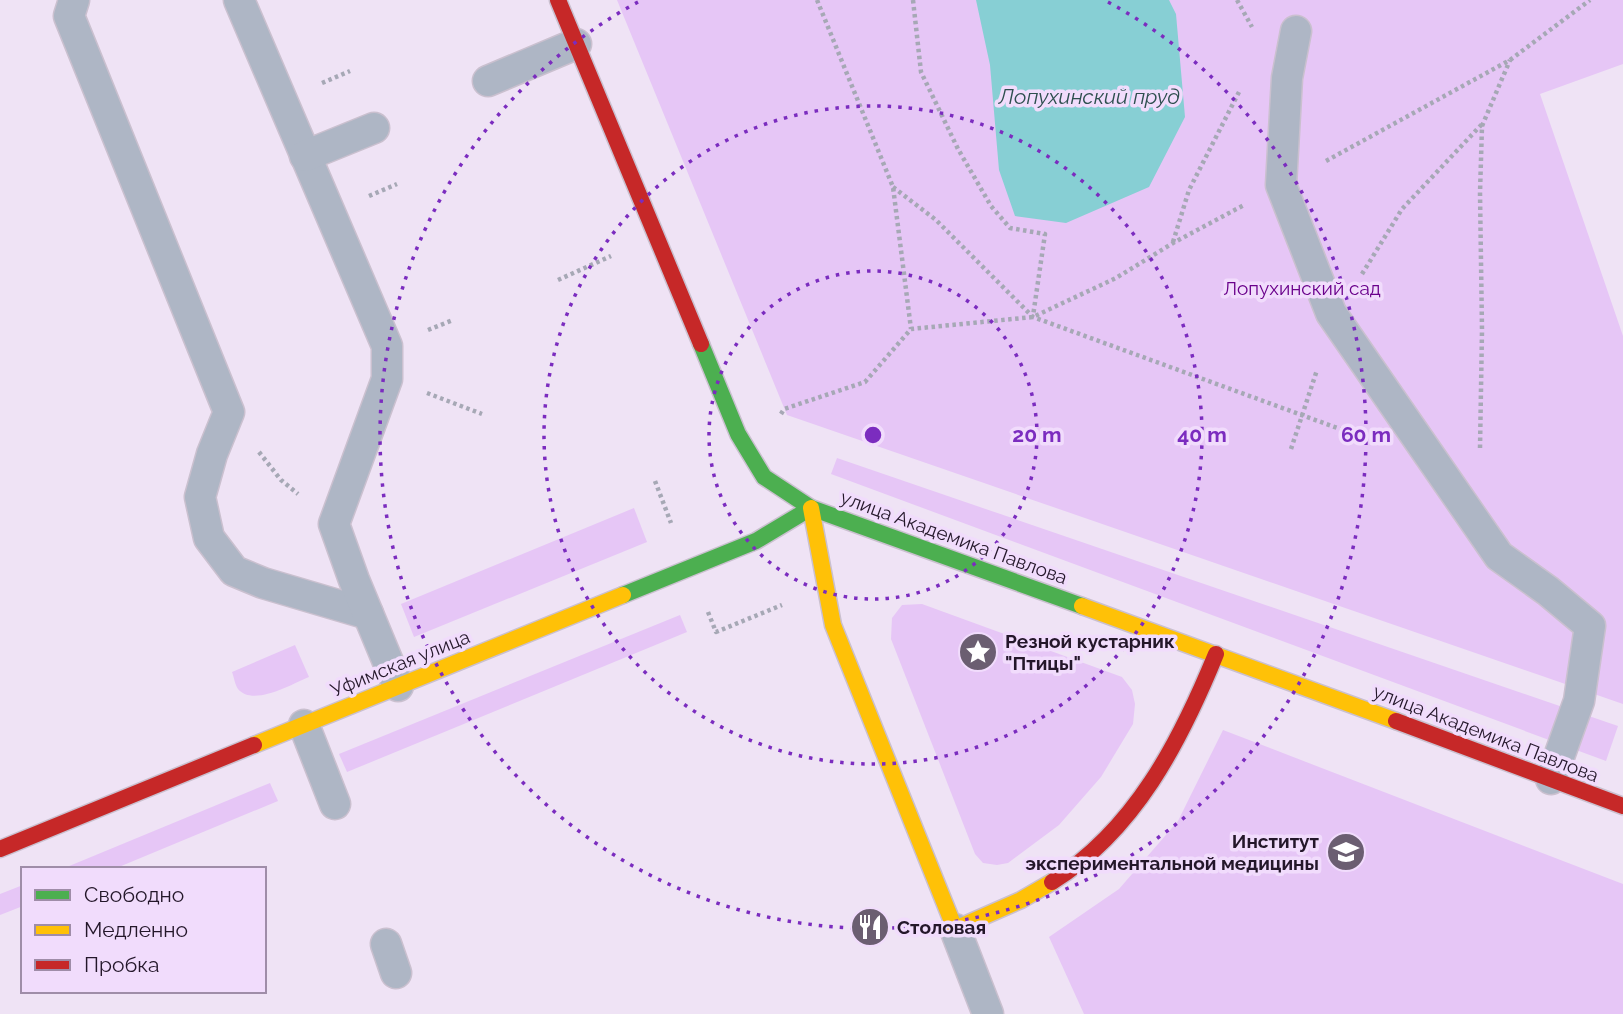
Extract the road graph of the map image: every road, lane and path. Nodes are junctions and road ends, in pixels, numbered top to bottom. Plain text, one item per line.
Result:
1 (74, 0) edge
2 (239, 0) edge
3 (558, 0) edge
4 (817, 0) edge
5 (913, 0) edge
6 (1590, 0) edge
7 (1296, 31) dead end
8 (576, 44) junction
9 (1510, 61) junction
10 (488, 81) dead end
11 (1244, 81) dead end
12 (1485, 120) junction
13 (374, 128) dead end
14 (305, 156) junction
15 (1281, 185) junction
16 (893, 187) junction
17 (1173, 243) junction
18 (613, 255) dead end
19 (558, 280) dead end
20 (1033, 317) junction
21 (1335, 318) junction
22 (911, 329) junction
23 (387, 379) junction
24 (229, 412) junction
25 (482, 414) dead end
26 (1302, 415) junction
27 (778, 418) dead end
28 (1371, 440) dead end
29 (1291, 449) dead end
30 (1480, 454) dead end
31 (811, 508) junction
32 (334, 524) junction
33 (368, 614) junction
34 (1216, 654) junction
35 (398, 686) junction
36 (304, 725) junction
37 (1550, 779) junction
38 (335, 804) dead end
39 (1623, 806) edge
40 (0, 849) edge
41 (955, 929) junction
42 (386, 944) dead end
43 (396, 973) dead end
44 (988, 1014) edge

1 - 24 lane
2 - 14 lane
3 - 8 street, улица Академика Павлова
4 - 16 path
5 - 20 path
6 - 9 path
7 - 15 lane
8 - 10 lane
8 - 31 street, улица Академика Павлова
9 - 12 path
9 - 15 path
11 - 17 path
12 - 21 path
12 - 30 path
13 - 14 lane
14 - 23 lane
15 - 17 path
15 - 21 lane
16 - 20 path
16 - 22 path
17 - 20 path
18 - 19 path
20 - 22 path
20 - 26 path
21 - 26 path
21 - 37 lane
22 - 27 path
23 - 25 path
23 - 32 lane
24 - 32 path
24 - 33 lane
26 - 28 path
26 - 29 path
31 - 34 street, улица Академика Павлова
31 - 35 street, Уфимская улица
31 - 41 street
32 - 33 lane
33 - 35 lane
34 - 37 street, улица Академика Павлова
34 - 41 street
35 - 36 street, Уфимская улица
36 - 38 lane
36 - 40 street, Уфимская улица
37 - 39 street, улица Академика Павлова
41 - 44 lane
42 - 43 lane

